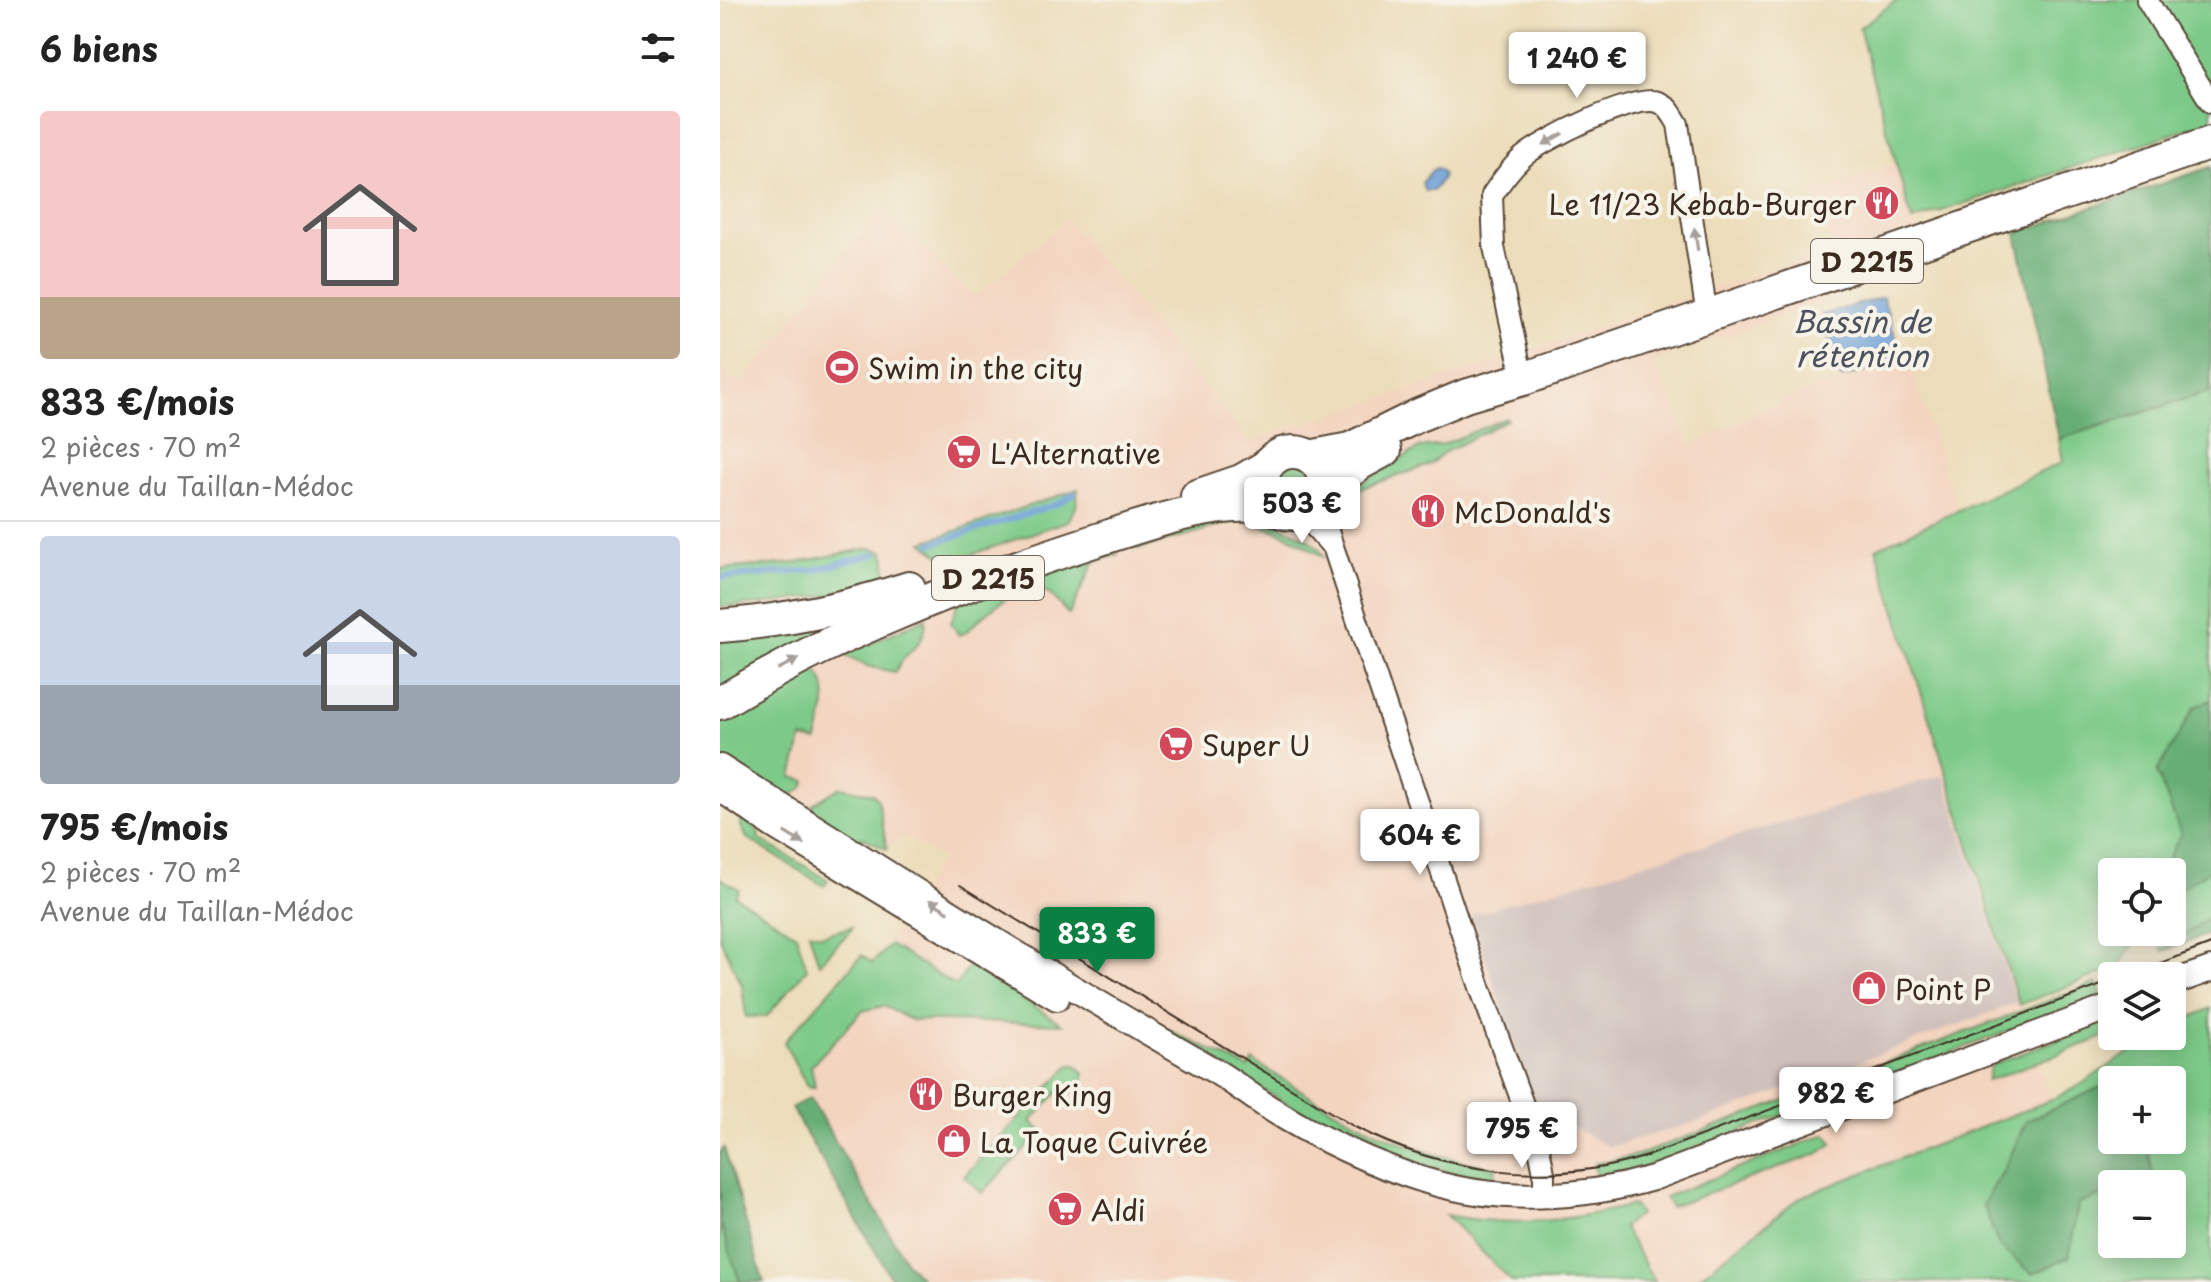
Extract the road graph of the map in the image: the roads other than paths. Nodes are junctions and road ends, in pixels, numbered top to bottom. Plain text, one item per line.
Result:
1 (2147, 0) edge
2 (2211, 103) edge
3 (2211, 143) edge
4 (1707, 316) junction
5 (1523, 379) junction
6 (1310, 457) junction
7 (1267, 466) junction
8 (1305, 502) junction
9 (720, 626) edge
10 (720, 703) edge
11 (720, 767) edge
12 (720, 785) edge
13 (2211, 969) edge
14 (2186, 978) edge
15 (2098, 1011) edge
16 (1268, 1107) junction
17 (1544, 1195) junction

1 - 2 street
3 - 4 main road, D 2215
4 - 5 main road, D 2215
4 -> 5 street
5 - 6 main road, D 2215
5 - 8 main road, D 2215
6 - 7 main road
6 - 8 main road
7 - 8 main road
7 - 9 main road, D 2215
10 -> 8 main road, D 2215
8 - 17 street
16 -> 11 street
12 -> 16 street
13 - 14 street
15 - 17 street
16 - 17 street

